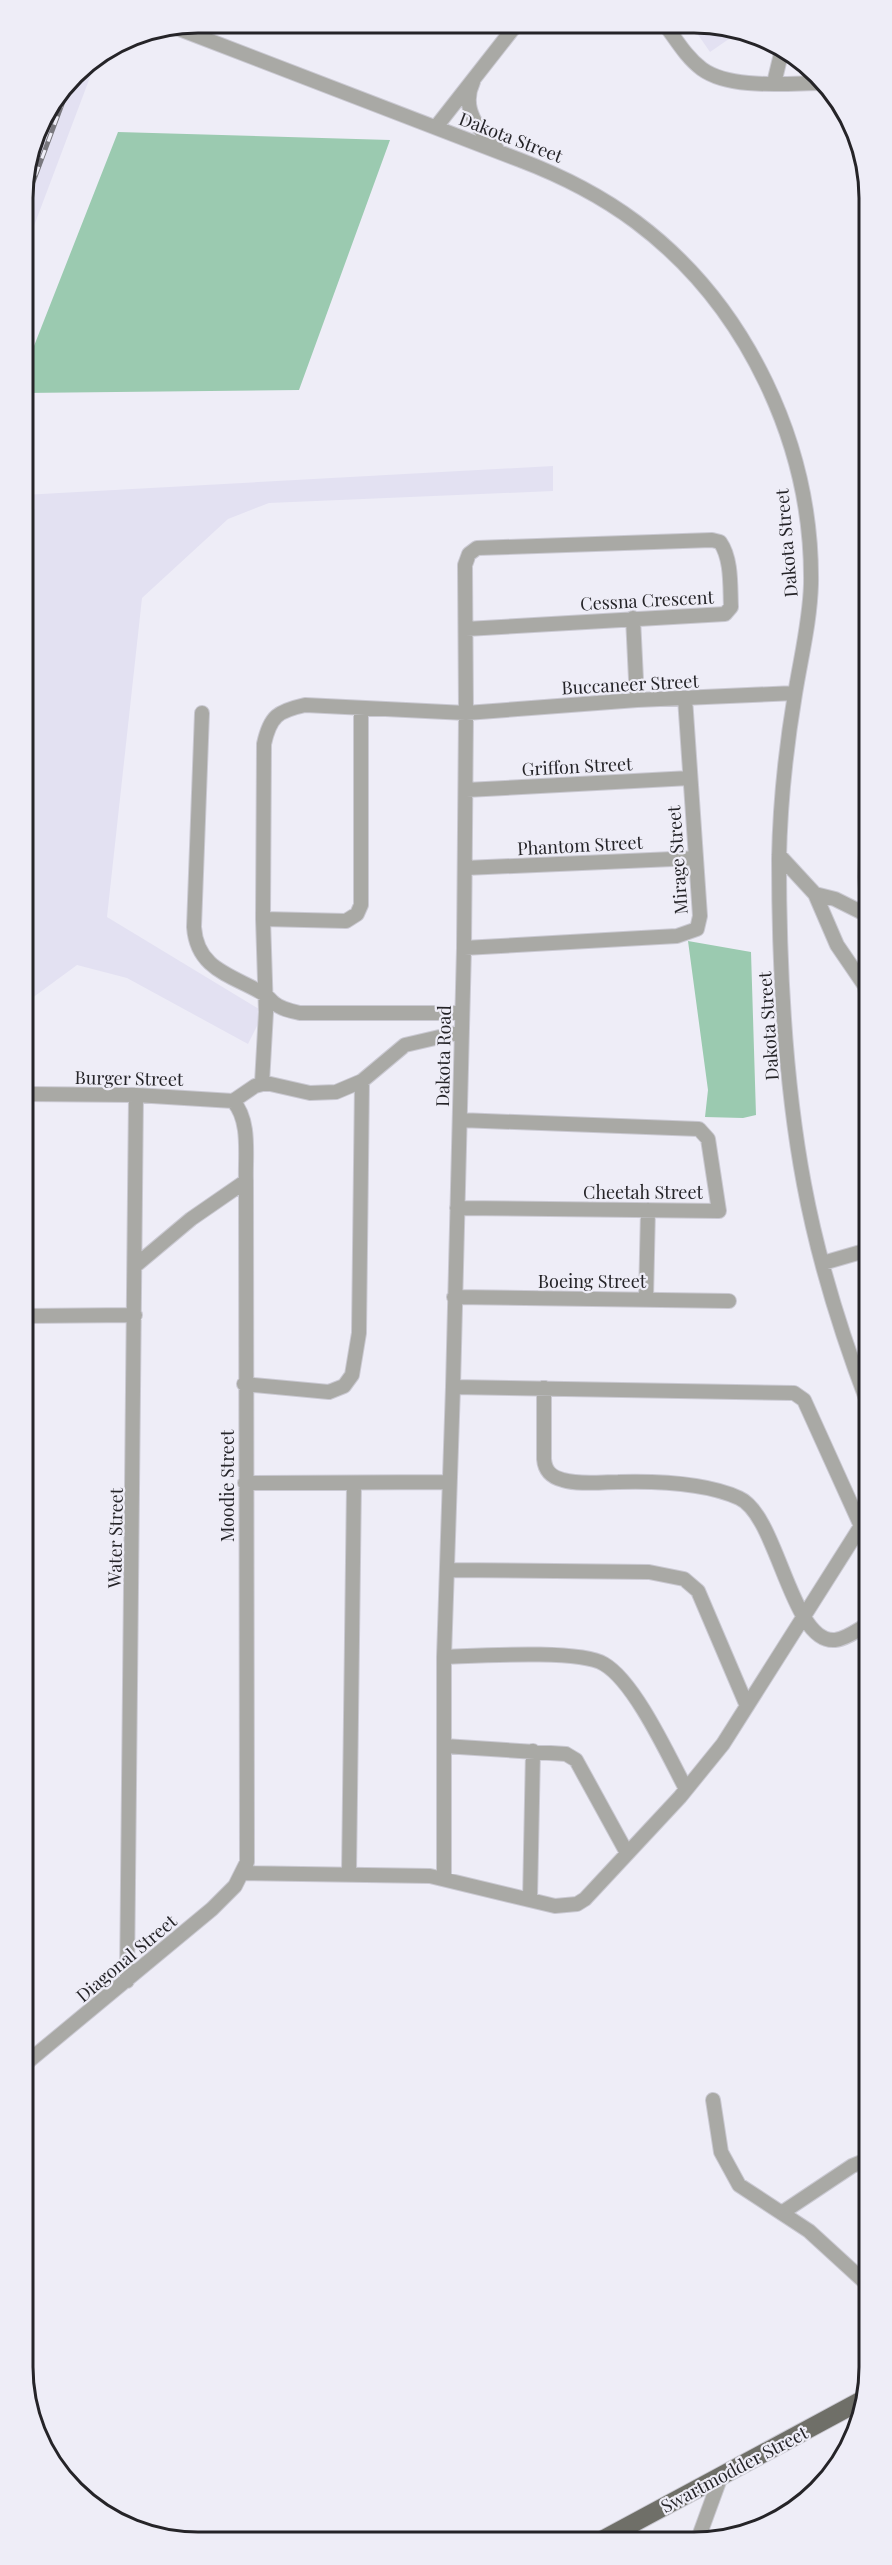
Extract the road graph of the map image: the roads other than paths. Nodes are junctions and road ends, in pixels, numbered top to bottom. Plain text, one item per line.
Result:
1 (190, 33) edge
2 (510, 33) edge
3 (671, 33) edge
4 (780, 58) edge
5 (480, 70) junction
6 (774, 83) junction
7 (813, 83) edge
8 (436, 127) junction
9 (499, 152) junction
10 (477, 548) joint
11 (633, 618) junction
12 (466, 629) junction
13 (795, 693) junction
14 (685, 698) junction
15 (637, 700) junction
16 (361, 710) junction
17 (202, 713) dead end
18 (466, 713) junction
19 (690, 778) junction
20 (466, 790) junction
21 (779, 855) junction
22 (696, 858) junction
23 (465, 868) junction
24 (815, 894) junction
25 (859, 911) edge
26 (263, 919) junction
27 (464, 948) junction
28 (859, 981) edge
29 (266, 995) junction
30 (461, 1013) junction
31 (461, 1032) junction
32 (362, 1081) junction
33 (262, 1083) junction
34 (33, 1094) edge
35 (136, 1095) junction
36 (233, 1101) junction
37 (460, 1120) junction
38 (246, 1181) junction
39 (457, 1208) junction
40 (648, 1210) junction
41 (859, 1253) edge
42 (823, 1263) junction
43 (135, 1266) junction
44 (454, 1297) junction
45 (646, 1299) junction
46 (729, 1301) dead end
47 (135, 1315) junction
48 (33, 1316) edge
49 (859, 1378) edge
50 (244, 1384) junction
51 (453, 1387) junction
52 (544, 1388) junction
53 (449, 1482) junction
54 (245, 1483) junction
55 (354, 1483) junction
56 (859, 1522) edge
57 (859, 1529) edge
58 (448, 1570) junction
59 (804, 1618) junction
60 (859, 1629) edge
61 (444, 1657) junction
62 (747, 1706) junction
63 (444, 1746) junction
64 (533, 1751) junction
65 (686, 1789) junction
66 (627, 1853) junction
67 (243, 1873) junction
68 (349, 1874) junction
69 (444, 1879) junction
70 (530, 1900) junction
71 (127, 1981) junction
72 (33, 2058) edge
73 (713, 2100) dead end
74 (859, 2163) edge
75 (783, 2212) junction
76 (859, 2277) edge
77 (854, 2404) edge
78 (721, 2476) junction
79 (617, 2532) edge
80 (701, 2532) edge

1 - 8 street, Dakota Street
2 - 5 street
3 - 6 street
4 - 6 street
5 - 8 street
5 - 9 street
6 - 7 street
8 - 9 street, Dakota Street
9 - 13 street, Dakota Street
10 - 11 street, Cessna Crescent
10 - 12 street, Dakota Road
11 - 12 street, Cessna Crescent
11 - 15 street
12 - 18 street, Dakota Road
13 - 14 street, Buccaneer Street
13 - 21 street, Dakota Street
14 - 15 street, Buccaneer Street
14 - 19 street, Mirage Street
15 - 18 street, Buccaneer Street
16 - 18 street, Buccaneer Street
16 - 26 street, Buccaneer Street
16 - 26 street
17 - 29 street
18 - 20 street, Dakota Road
19 - 20 street, Griffon Street
19 - 22 street, Mirage Street
20 - 23 street, Dakota Road
21 - 24 street
21 - 42 street, Dakota Street
22 - 23 street, Phantom Street
22 - 27 street, Mirage Street
23 - 27 street, Dakota Road
24 - 25 street
24 - 28 street
26 - 29 street, Buccaneer Street
27 - 30 street, Dakota Road
29 - 30 street
29 - 33 street, Buccaneer Street
30 - 31 street, Dakota Road
31 - 32 street
31 - 37 street, Dakota Road
32 - 33 street
32 - 50 street
33 - 36 street
34 - 35 street, Burger Street
35 - 36 street, Burger Street
35 - 43 street, Water Street
36 - 38 street, Moodie Street
37 - 39 street, Dakota Road
37 - 40 street, Cheetah Street
38 - 43 street
38 - 50 street, Moodie Street
39 - 40 street, Cheetah Street
39 - 44 street, Dakota Road
40 - 45 street
41 - 42 street
42 - 49 street, Dakota Street
43 - 47 street, Water Street
44 - 45 street, Boeing Street
44 - 51 street, Dakota Road
45 - 46 street, Boeing Street
47 - 48 street
47 - 71 street, Water Street
50 - 54 street, Moodie Street
51 - 52 street
51 - 53 street, Dakota Road
52 - 56 street
52 - 59 street
53 - 55 street
53 - 58 street, Dakota Road
54 - 55 street
54 - 67 street, Moodie Street
55 - 68 street
57 - 59 street
58 - 61 street, Dakota Road
58 - 62 street
59 - 60 street
59 - 62 street
61 - 63 street, Dakota Road
61 - 65 street
62 - 65 street
63 - 64 street
63 - 69 street, Dakota Road
64 - 66 street
64 - 70 street
65 - 66 street
66 - 70 street
67 - 68 street
67 - 71 street, Diagonal Street
68 - 69 street
69 - 70 street
71 - 72 street, Diagonal Street
73 - 75 street
74 - 75 street
75 - 76 street
77 - 78 main road, Swartmodder Street
78 - 79 main road, Swartmodder Street
78 - 80 street

